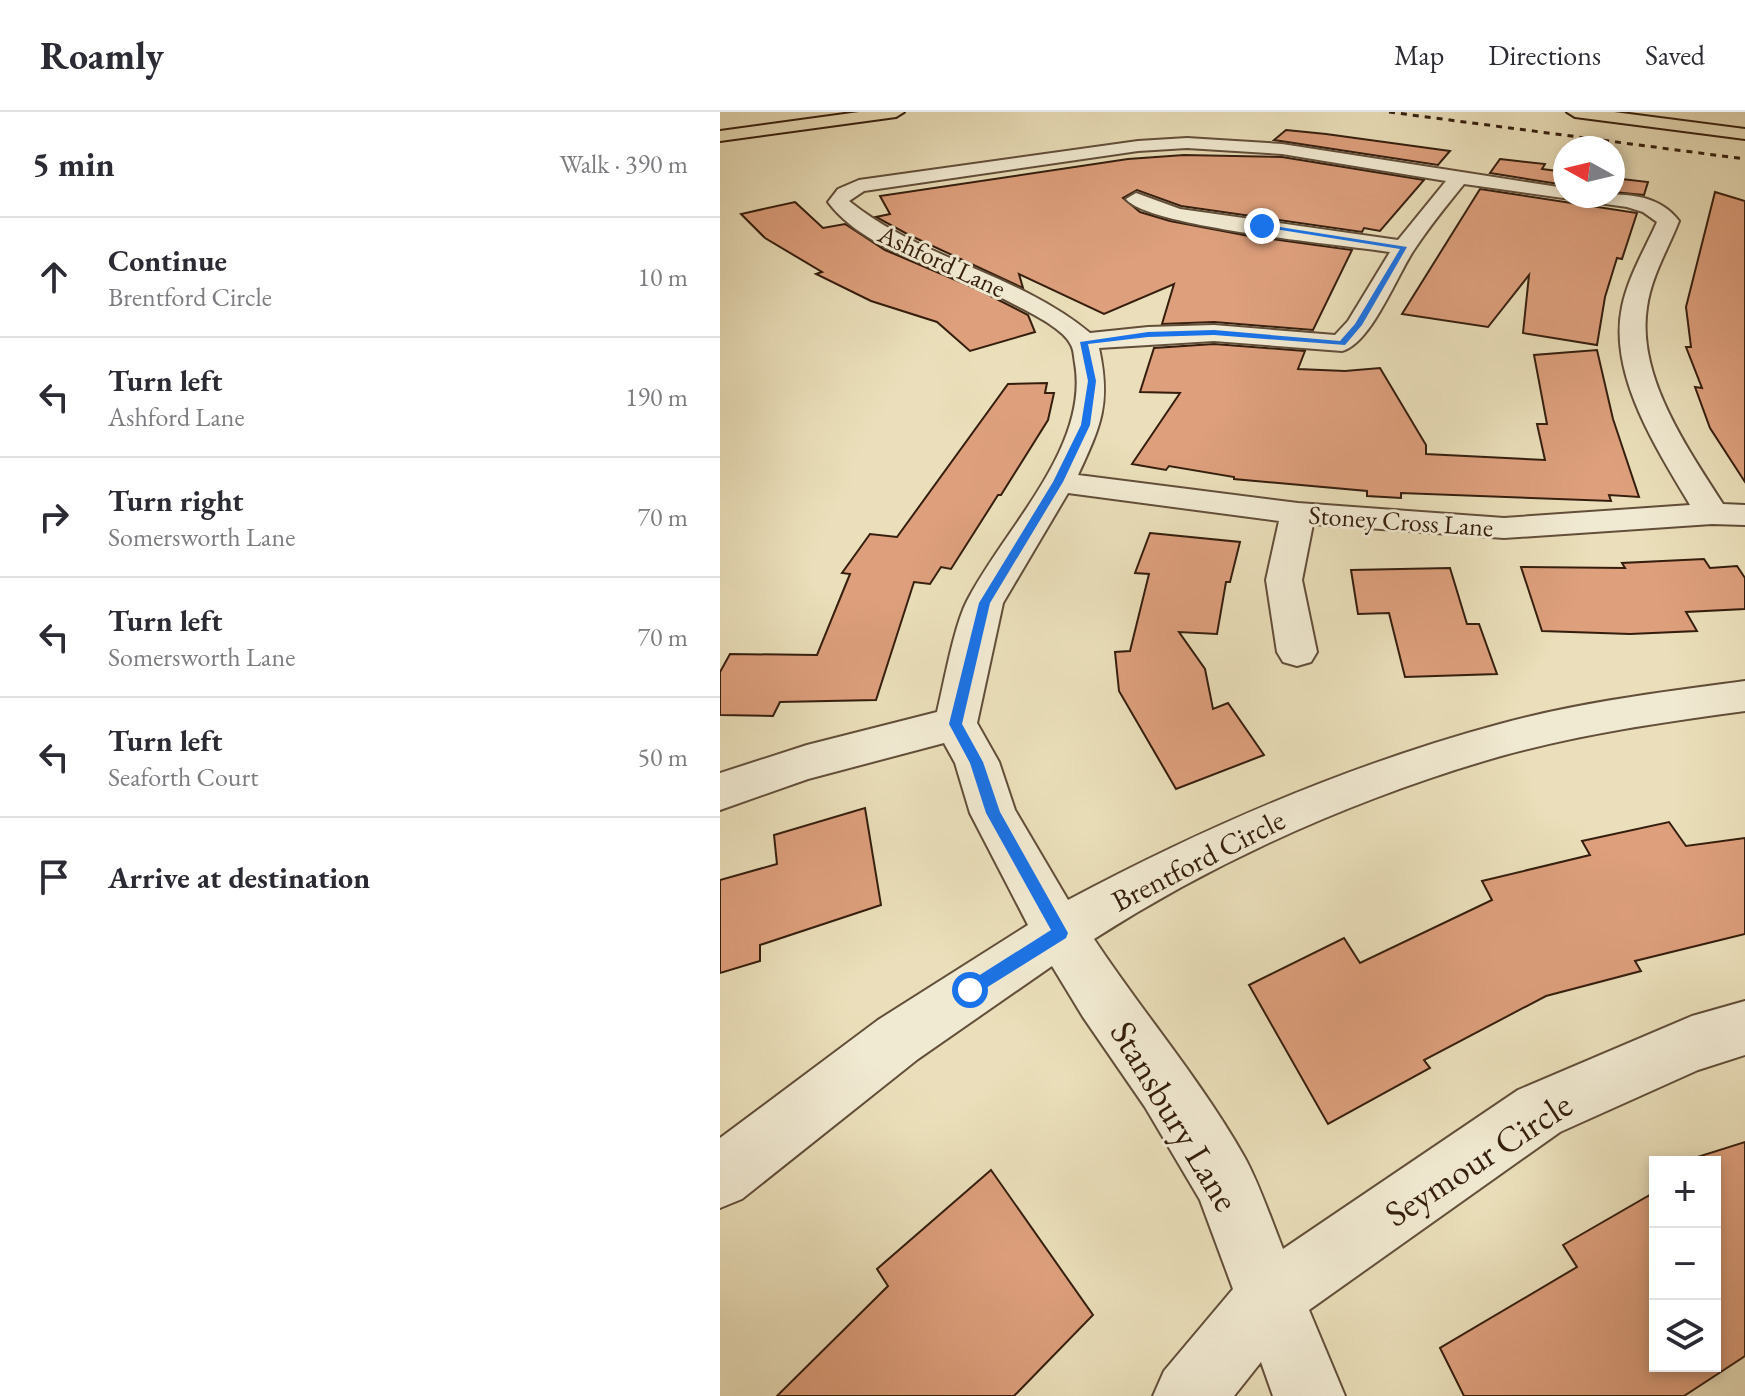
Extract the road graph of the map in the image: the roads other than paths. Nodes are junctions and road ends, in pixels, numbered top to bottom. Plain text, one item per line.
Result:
1 (896, 112) edge
2 (1583, 112) edge
3 (1745, 134) edge
4 (720, 136) edge
5 (1458, 178) junction
6 (1553, 192) edge
7 (1136, 199) dead end
8 (1625, 203) edge
9 (1404, 247) junction
10 (1084, 342) junction
11 (1058, 482) junction
12 (1298, 513) junction
13 (1712, 514) junction
14 (1745, 515) edge
15 (1297, 652) dead end
16 (1745, 696) edge
17 (955, 724) junction
18 (720, 792) edge
19 (1061, 933) junction
20 (1745, 1028) edge
21 (720, 1177) edge
22 (1269, 1298) junction
23 (1189, 1396) edge
24 (1309, 1396) edge

1 - 4 main road
2 - 3 main road
5 - 6 street, Ashford Lane
5 - 9 street
5 - 10 street, Ashford Lane
7 - 9 street
8 - 13 street
9 - 10 street
10 - 11 street
11 - 12 street, Stoney Cross Lane
11 - 17 street
12 - 13 street, Stoney Cross Lane
12 - 15 street
13 - 14 street, Stoney Cross Lane
16 - 19 street, Brentford Circle
17 - 18 street
17 - 19 street
19 - 21 street, Brentford Circle
19 - 22 street, Stansbury Lane
20 - 22 street, Seymour Circle
22 - 23 street, Seymour Circle
22 - 24 street, Stansbury Lane

